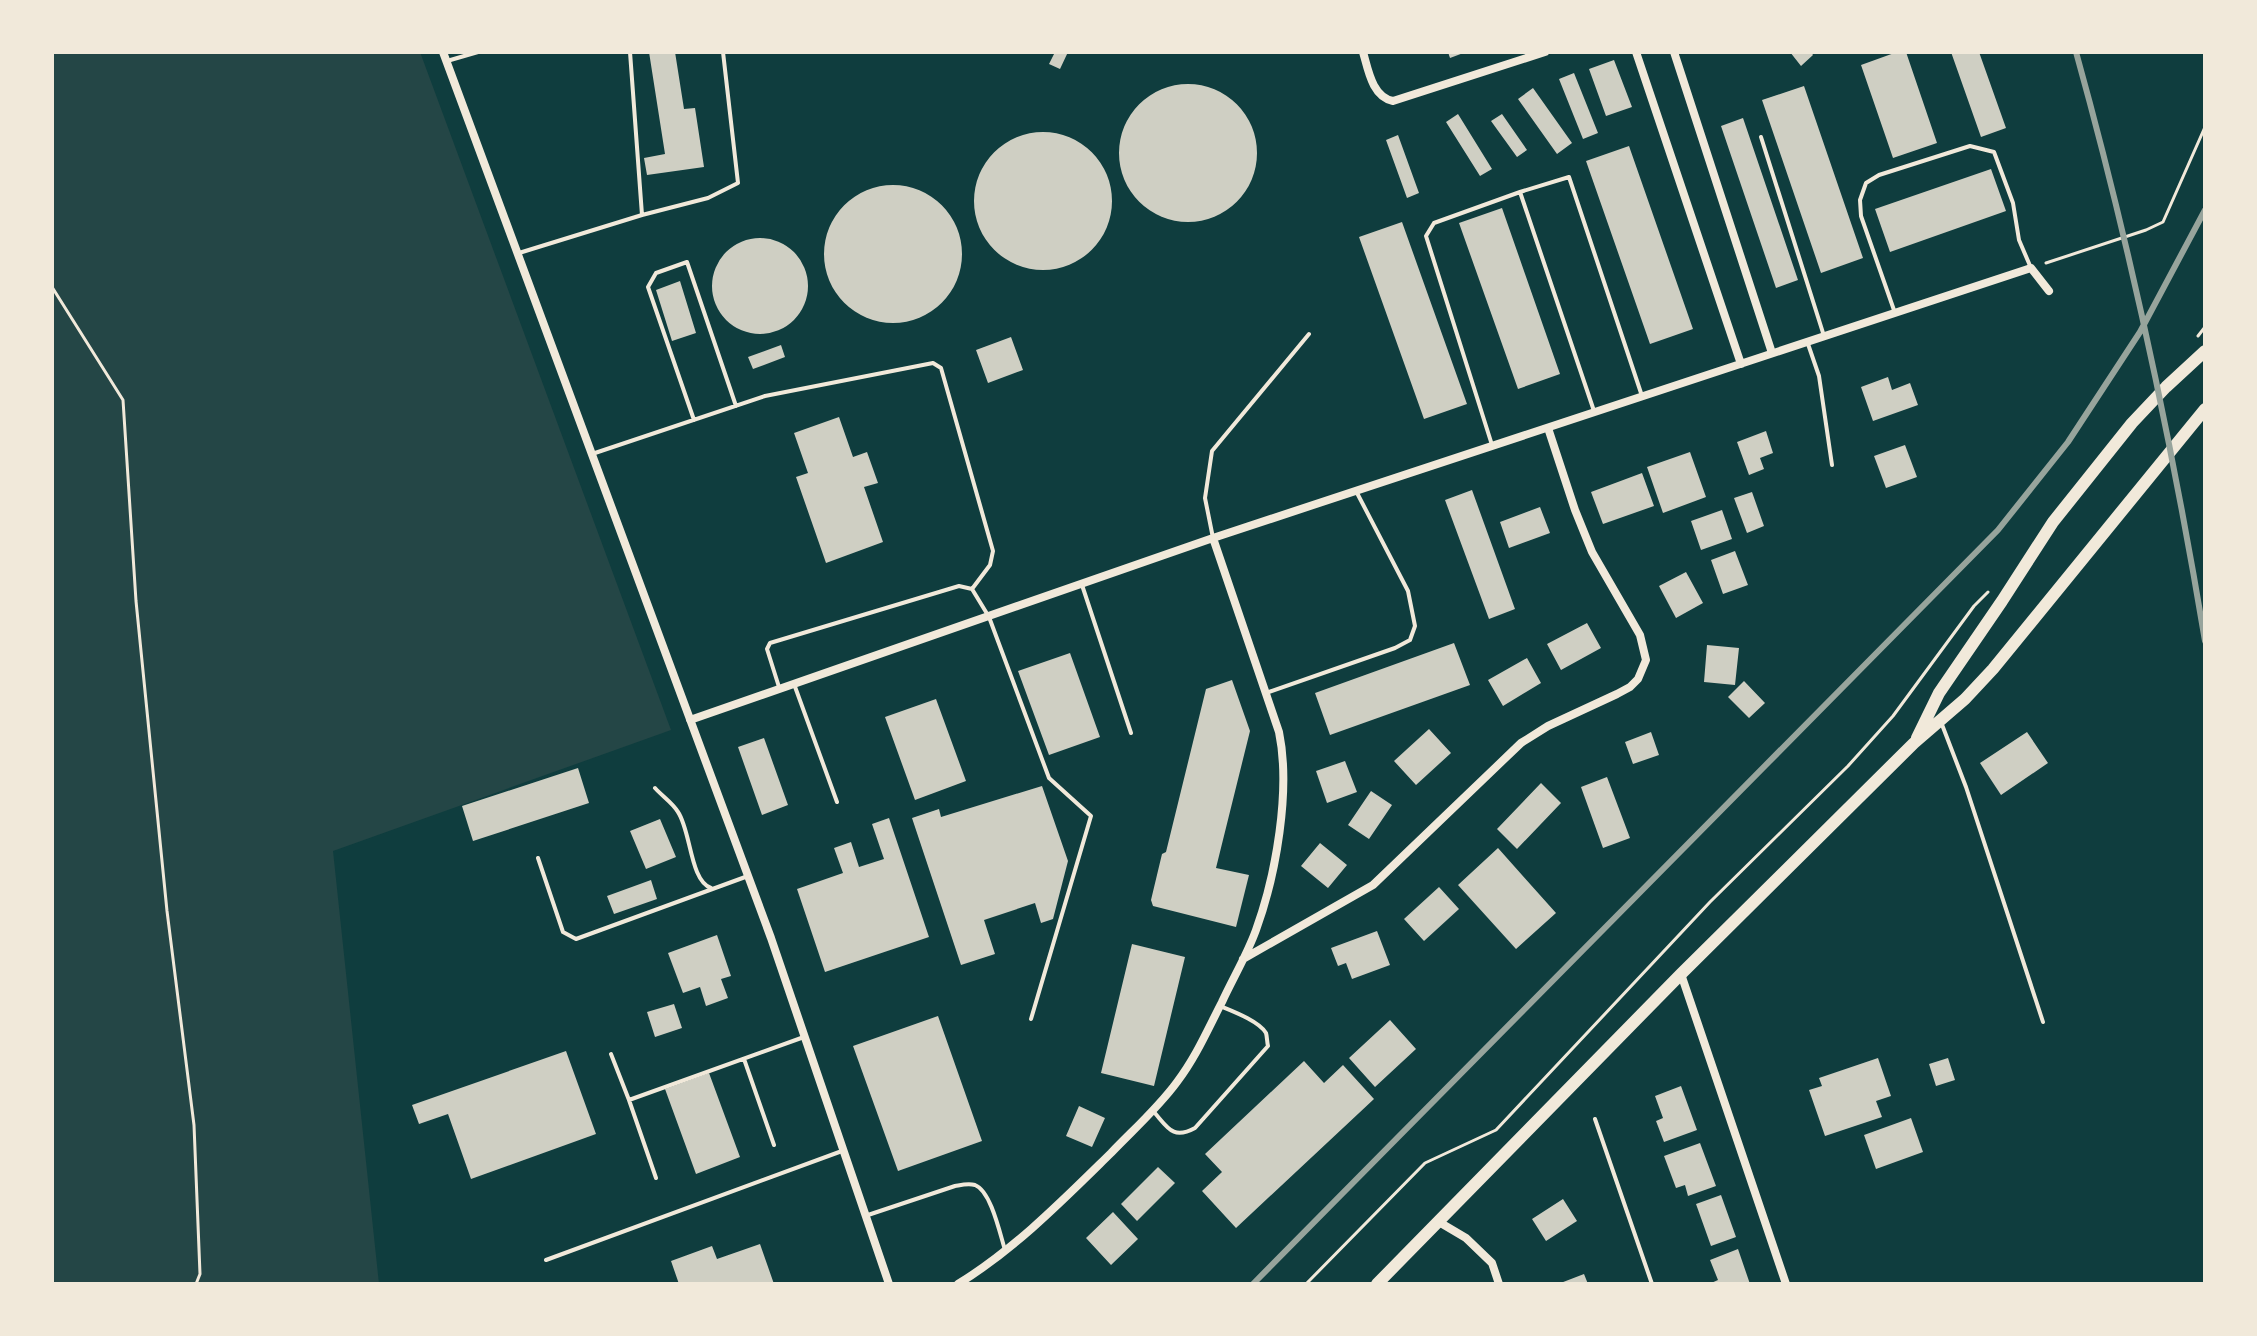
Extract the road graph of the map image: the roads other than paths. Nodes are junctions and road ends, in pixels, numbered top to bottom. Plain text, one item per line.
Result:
1 (478, 52) edge
2 (630, 52) edge
3 (723, 52) edge
4 (1363, 52) edge
5 (1545, 52) edge
6 (1636, 52) edge
7 (1674, 52) edge
8 (445, 57) edge
9 (1761, 137) dead end
10 (1520, 192) junction
11 (642, 215) junction
12 (517, 254) junction
13 (2031, 268) junction
14 (2049, 291) dead end
15 (1895, 313) junction
16 (1309, 334) dead end
17 (1824, 336) junction
18 (1807, 341) junction
19 (2205, 351) edge
20 (1772, 353) junction
21 (1741, 364) junction
22 (1642, 396) junction
23 (736, 406) junction
24 (2205, 409) edge
25 (1595, 412) junction
26 (694, 420) junction
27 (1548, 428) junction
28 (1492, 445) junction
29 (591, 455) junction
30 (1832, 465) dead end
31 (1355, 490) junction
32 (1213, 538) junction
33 (1082, 585) junction
34 (972, 589) junction
35 (989, 617) junction
36 (794, 684) junction
37 (779, 689) junction
38 (1266, 693) junction
39 (690, 720) junction
40 (1940, 720) junction
41 (1131, 733) dead end
42 (1914, 743) junction
43 (655, 788) dead end
44 (837, 802) dead end
45 (538, 858) dead end
46 (748, 876) junction
47 (713, 889) junction
48 (1242, 960) junction
49 (1681, 974) junction
50 (1220, 1006) junction
51 (1031, 1019) dead end
52 (2043, 1022) dead end
53 (804, 1037) junction
54 (611, 1054) dead end
55 (744, 1059) junction
56 (629, 1100) junction
57 (1152, 1111) junction
58 (1595, 1119) dead end
59 (774, 1145) dead end
60 (842, 1151) junction
61 (656, 1178) dead end
62 (865, 1216) junction
63 (1439, 1222) junction
64 (1005, 1250) junction
65 (546, 1260) dead end
66 (889, 1284) edge
67 (958, 1284) edge
68 (1377, 1284) edge
69 (1499, 1284) edge
70 (1652, 1284) edge
71 (1786, 1284) edge

1 - 8 lane
2 - 11 lane
3 - 11 lane
4 - 5 street
6 - 21 street
7 - 20 street
8 - 12 street
9 - 17 lane
10 - 22 lane
10 - 25 lane
10 - 28 lane
11 - 12 lane
12 - 29 street
13 - 14 street
13 - 15 street
13 - 15 lane
15 - 17 street
16 - 32 lane
17 - 18 street
18 - 20 street
18 - 30 lane
19 - 42 main road
20 - 21 street
21 - 22 street
22 - 25 street
23 - 26 lane
23 - 26 lane
23 - 34 lane
24 - 40 main road
25 - 27 street
26 - 29 lane
27 - 28 street
27 - 48 street
28 - 31 street
29 - 39 street
31 - 32 street
31 - 38 lane
32 - 33 street
32 - 38 street
33 - 35 street
33 - 41 lane
34 - 35 lane
34 - 37 lane
35 - 36 street
35 - 51 lane
36 - 37 street
36 - 44 lane
37 - 39 street
38 - 48 street
39 - 46 street
40 - 42 main road
40 - 52 lane
42 - 49 main road
43 - 47 lane
45 - 47 lane
46 - 47 lane
46 - 53 street
48 - 50 street
49 - 63 main road
49 - 71 street
50 - 57 street
50 - 57 lane
53 - 55 lane
53 - 60 street
54 - 56 lane
55 - 56 lane
55 - 59 lane
56 - 61 lane
57 - 64 street
58 - 70 lane
60 - 62 street
60 - 65 lane
62 - 64 lane
62 - 66 street
63 - 68 main road
63 - 69 street
64 - 67 street

